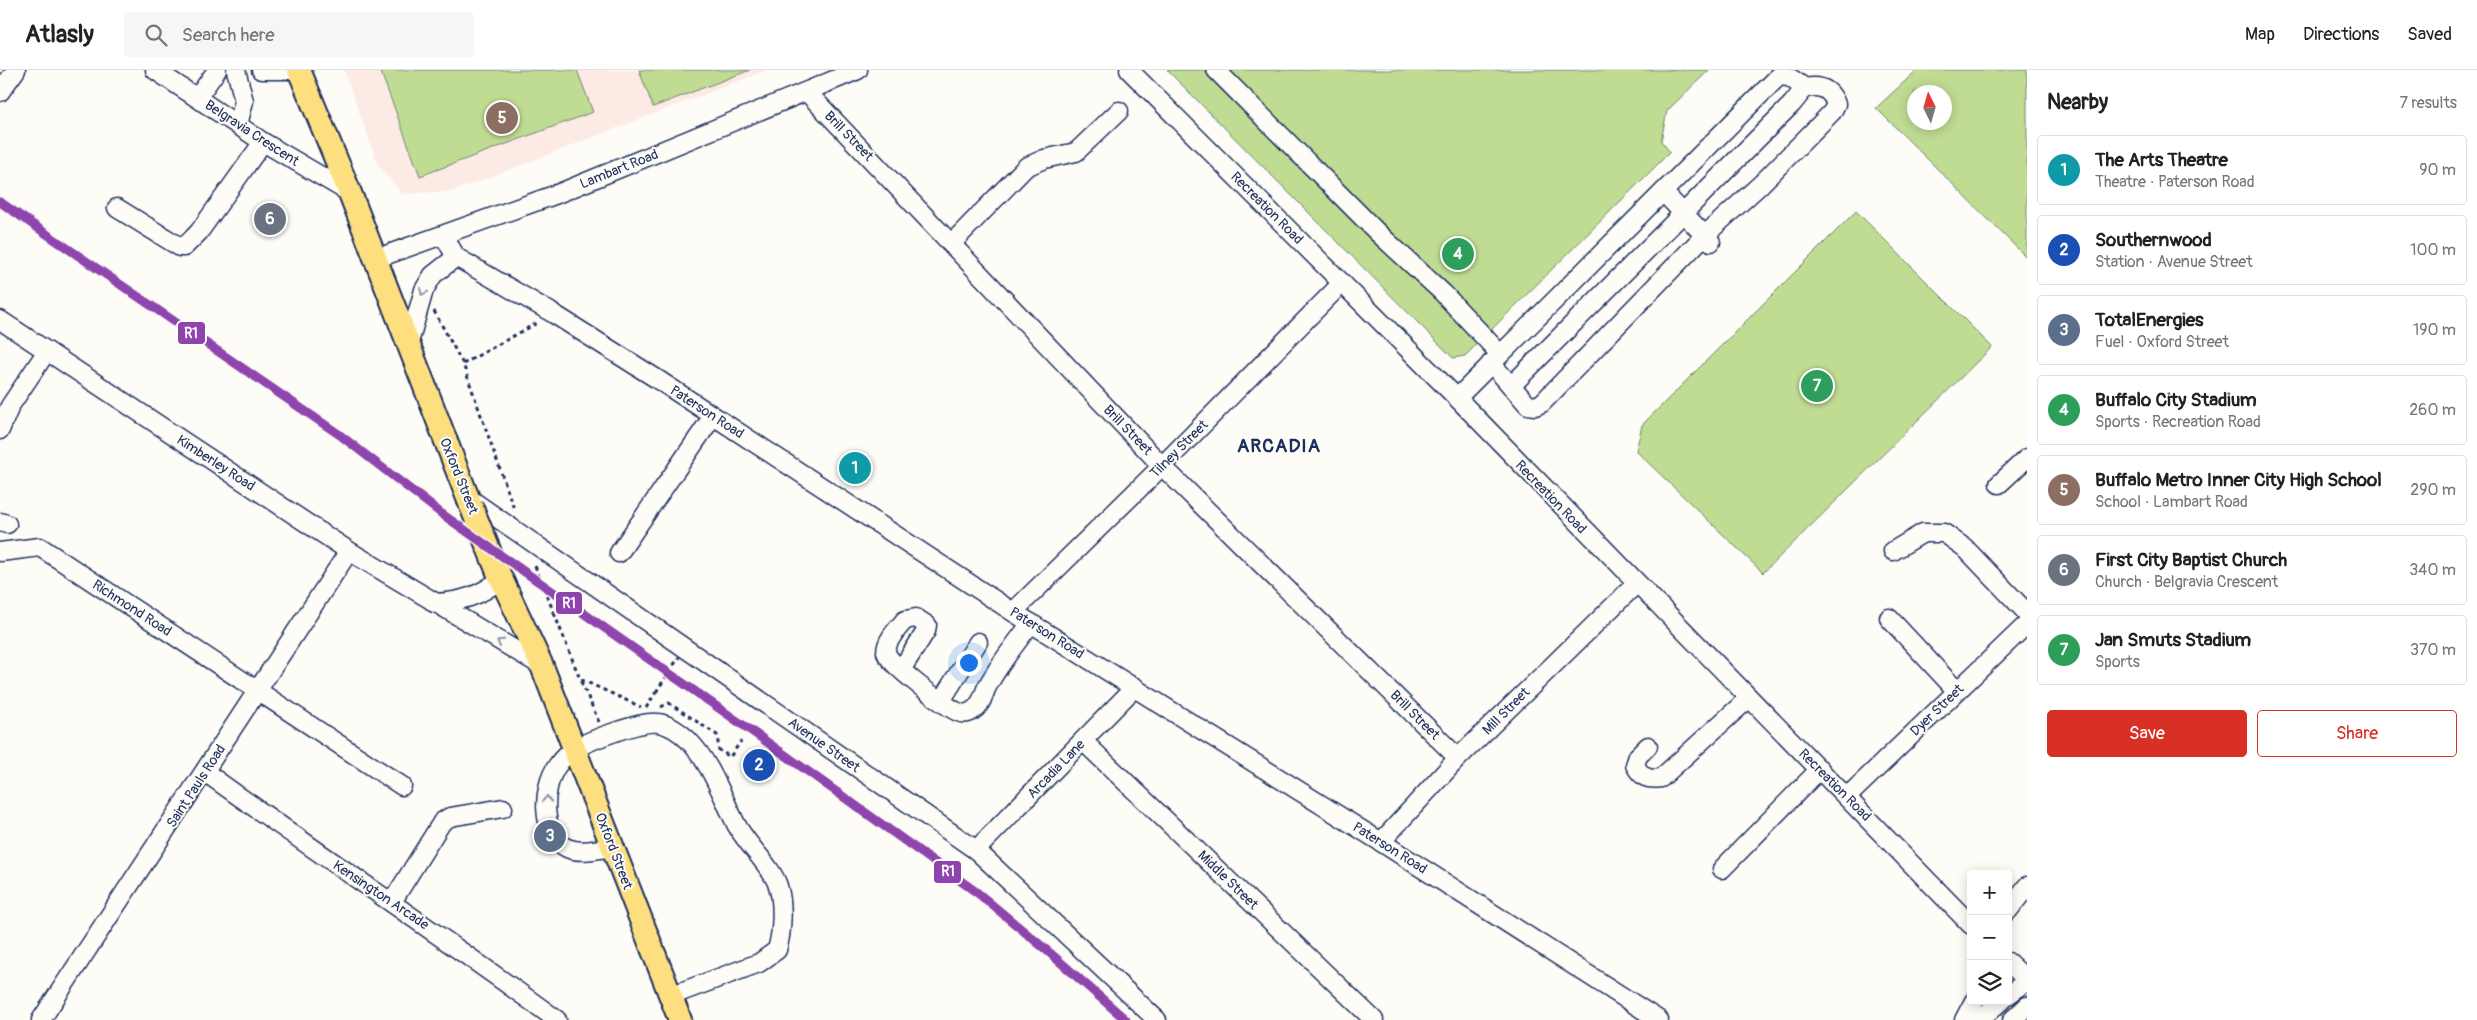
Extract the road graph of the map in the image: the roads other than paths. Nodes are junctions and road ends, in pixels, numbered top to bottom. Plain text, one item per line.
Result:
1 (16, 70) edge
2 (155, 70) edge
3 (217, 70) edge
4 (236, 70) edge
5 (261, 70) edge
6 (298, 70) edge
7 (858, 70) edge
8 (1129, 70) edge
9 (1216, 70) edge
10 (1805, 88) junction
11 (0, 92) edge
12 (807, 92) junction
13 (198, 98) junction
14 (1119, 111) dead end
15 (238, 125) junction
16 (263, 142) junction
17 (1663, 192) junction
18 (350, 193) junction
19 (117, 208) dead end
20 (1683, 212) junction
21 (444, 236) junction
22 (1708, 240) junction
23 (951, 244) junction
24 (456, 257) junction
25 (375, 258) junction
26 (1342, 283) junction
27 (0, 320) edge
28 (408, 346) junction
29 (46, 351) junction
30 (1496, 359) junction
31 (1511, 386) junction
32 (1456, 398) junction
33 (713, 416) junction
34 (0, 430) edge
35 (2027, 458) edge
36 (1162, 466) junction
37 (1999, 484) dead end
38 (469, 502) junction
39 (349, 551) junction
40 (1893, 551) dead end
41 (0, 552) edge
42 (619, 553) dead end
43 (500, 575) junction
44 (1636, 584) junction
45 (433, 603) junction
46 (1013, 612) junction
47 (2027, 613) edge
48 (1889, 618) dead end
49 (1031, 623) junction
50 (2027, 624) edge
51 (978, 642) dead end
52 (542, 666) junction
53 (901, 670) dead end
54 (1135, 687) junction
55 (258, 691) junction
56 (1957, 691) junction
57 (1749, 698) junction
58 (941, 701) junction
59 (1083, 741) junction
60 (1648, 746) dead end
61 (574, 749) junction
62 (1458, 758) junction
63 (1820, 770) junction
64 (205, 772) junction
65 (402, 786) dead end
66 (1847, 797) junction
67 (503, 808) dead end
68 (1381, 842) junction
69 (612, 847) junction
70 (976, 850) junction
71 (1722, 869) dead end
72 (2027, 886) edge
73 (392, 902) junction
74 (2012, 906) edge
75 (1967, 921) edge
76 (2012, 966) edge
77 (2027, 980) edge
78 (2012, 992) edge
79 (670, 996) junction
80 (1972, 1005) edge
81 (1996, 1005) edge
82 (2027, 1006) edge
83 (41, 1020) edge
84 (557, 1020) edge
85 (680, 1020) edge
86 (1157, 1020) edge
87 (1374, 1020) edge
88 (1660, 1020) edge
89 (1964, 1020) edge
90 (1979, 1020) edge
91 (2012, 1020) edge

1 - 11 street
2 - 13 street, Belgravia Crescent
3 - 13 street
4 - 15 street
5 - 6 street
6 - 18 main road, Oxford Street
7 - 12 street, Lambart Road
8 - 26 street, Recreation Road
9 - 30 street
10 - 17 street
10 - 20 street
10 - 22 street
12 - 21 street, Lambart Road
12 - 23 street, Brill Street
13 - 15 street, Belgravia Crescent
14 - 23 street
15 - 16 street, Belgravia Crescent
16 - 18 street, Belgravia Crescent
16 - 19 street
17 - 20 street
17 - 30 street
18 - 25 main road, Oxford Street
20 - 22 street
20 - 31 street
21 - 24 street
21 - 25 street, Lambart Road
22 - 31 street
23 - 36 street, Brill Street
24 -> 28 street
24 - 33 street, Paterson Road
25 - 28 main road, Oxford Street
26 - 32 street, Recreation Road
26 - 36 street, Tilney Street
27 - 29 street, Kimberley Road
28 - 38 main road, Oxford Street
29 - 34 street
29 - 39 street, Kimberley Road
30 - 31 street
30 - 32 street
32 - 44 street, Recreation Road
33 - 42 street
33 - 46 street, Paterson Road
35 - 37 street
36 - 46 street, Tilney Street
36 - 62 street, Brill Street
38 - 43 main road, Oxford Street, bridge
38 - 70 street, Avenue Street
39 - 45 street, Kimberley Road
39 - 55 street, Saint Pauls Road
40 - 47 street
41 - 55 street, Richmond Road
43 - 45 street
43 - 52 main road, Oxford Street
44 - 57 street, Recreation Road
44 - 62 street, Mill Street
52 -> 45 street, Kimberley Road
46 - 49 street, Paterson Road
48 - 56 street
49 - 54 street, Paterson Road
49 - 58 street
50 - 56 street, Dyer Street
51 - 58 street
52 - 61 main road, Oxford Street
53 - 58 street
54 - 59 street, Arcadia Lane
54 - 68 street, Paterson Road
55 - 64 street, Saint Pauls Road
55 - 65 street, Richmond Road
56 - 66 street, Dyer Street
57 - 60 street
57 - 63 street, Recreation Road
59 - 70 street, Arcadia Lane
59 - 87 street, Middle Street
61 - 69 main road, Oxford Street
69 -> 61 street
61 - 79 street
62 - 68 street, Mill Street
63 - 66 street, Recreation Road
63 - 71 street
64 - 73 street, Kensington Arcade
64 - 83 street, Saint Pauls Road
66 - 75 street, Recreation Road
67 - 73 street
68 - 88 street, Paterson Road
69 - 79 main road, Oxford Street
70 - 86 street, Avenue Street
72 - 74 street
73 - 84 street, Kensington Arcade
76 - 77 street
77 - 78 street
79 - 85 main road, Oxford Street
80 - 89 street
81 - 90 street
82 - 91 street

